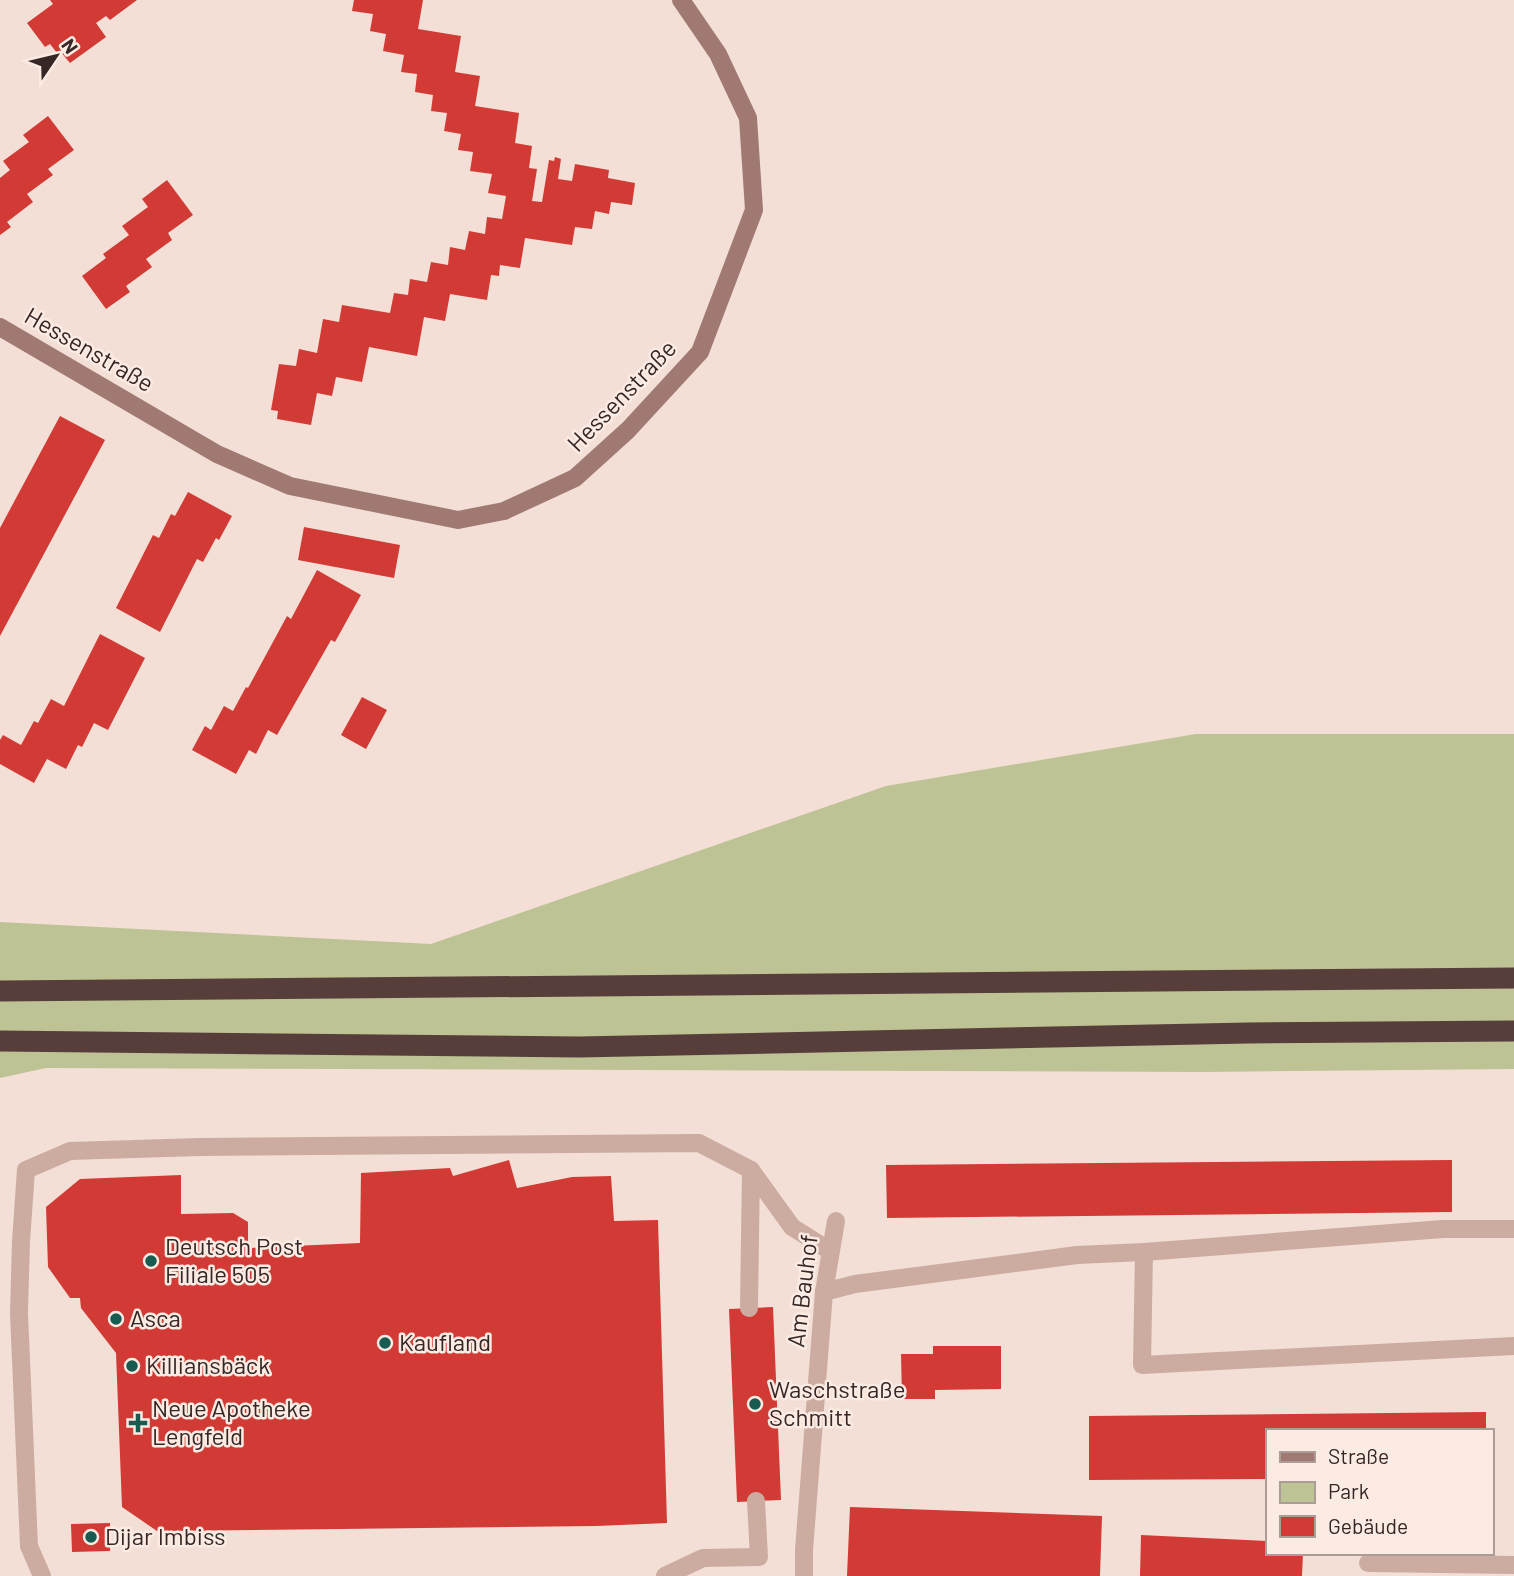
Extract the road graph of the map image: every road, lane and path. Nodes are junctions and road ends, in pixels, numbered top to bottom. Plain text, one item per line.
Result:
1 (681, 0) edge
2 (0, 327) edge
3 (1514, 978) edge
4 (0, 991) edge
5 (1514, 1031) edge
6 (0, 1041) edge
7 (751, 1170) junction
8 (836, 1221) dead end
9 (1514, 1228) edge
10 (830, 1251) junction
11 (1144, 1252) junction
12 (824, 1292) junction
13 (749, 1308) dead end
14 (1514, 1346) edge
15 (756, 1501) dead end
16 (1368, 1563) dead end
17 (1514, 1565) edge
18 (42, 1576) edge
19 (665, 1576) edge
20 (804, 1576) edge

1 - 2 street, Hessenstraße
3 - 4 highway
5 - 6 highway
7 - 10 street
7 - 13 street
7 - 18 street
8 - 10 street, Am Bauhof
9 - 11 street
10 - 12 street, Am Bauhof
11 - 12 street
11 - 14 street
12 - 20 street, Am Bauhof
15 - 19 street
16 - 17 street

